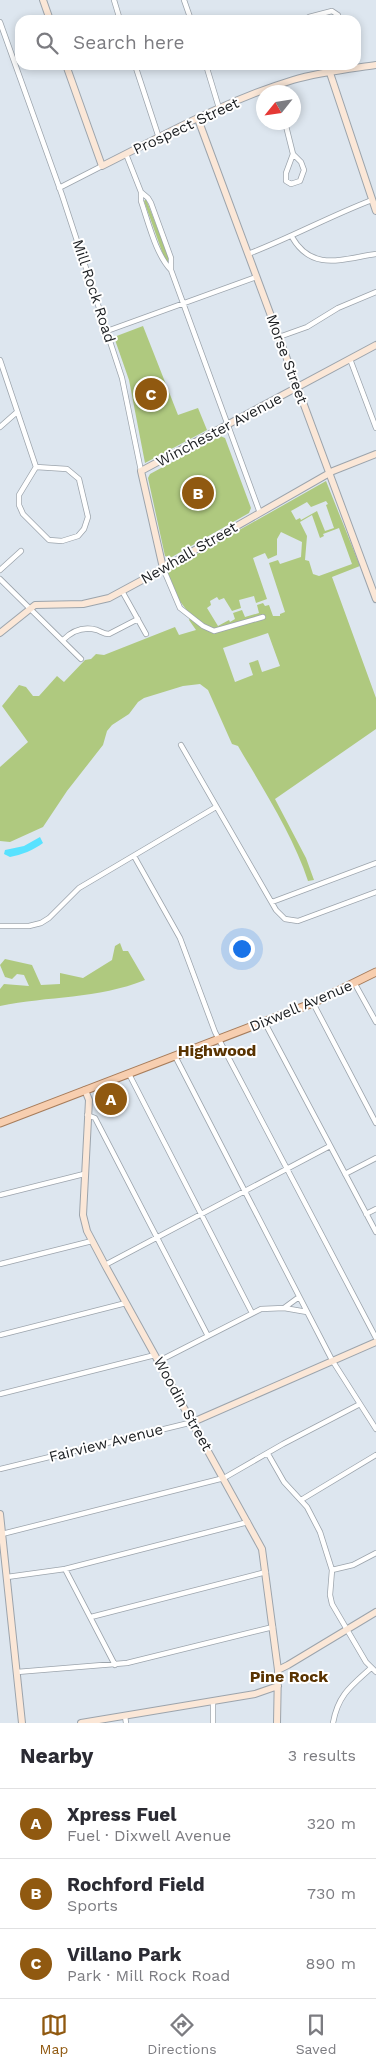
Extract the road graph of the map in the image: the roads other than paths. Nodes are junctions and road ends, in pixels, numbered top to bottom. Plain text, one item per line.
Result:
1 (43, 0) edge
2 (114, 0) edge
3 (184, 0) edge
4 (48, 15) edge
5 (118, 15) edge
6 (189, 15) edge
7 (318, 15) edge
8 (338, 15) edge
9 (0, 22) edge
10 (15, 64) edge
11 (376, 65) edge
12 (361, 66) edge
13 (17, 70) edge
14 (68, 70) edge
15 (137, 70) edge
16 (208, 70) edge
17 (342, 70) edge
18 (330, 73) junction
19 (284, 85) edge
20 (256, 96) edge
21 (220, 108) junction
22 (198, 118) junction
23 (286, 130) edge
24 (159, 138) junction
25 (126, 154) junction
26 (293, 154) junction
27 (102, 166) junction
28 (59, 188) junction
29 (141, 192) junction
30 (372, 200) junction
31 (376, 211) edge
32 (292, 237) junction
33 (248, 254) junction
34 (376, 254) edge
35 (171, 270) junction
36 (256, 277) junction
37 (376, 292) edge
38 (184, 304) junction
39 (107, 331) junction
40 (279, 337) junction
41 (376, 345) edge
42 (350, 359) junction
43 (0, 360) edge
44 (298, 388) junction
45 (17, 412) junction
46 (226, 426) junction
47 (0, 427) edge
48 (376, 428) edge
49 (376, 454) edge
50 (36, 467) junction
51 (141, 471) junction
52 (329, 474) junction
53 (260, 513) junction
54 (21, 551) dead end
55 (163, 568) junction
56 (0, 570) edge
57 (0, 579) edge
58 (122, 591) junction
59 (376, 599) edge
60 (29, 609) junction
61 (263, 617) dead end
62 (138, 619) junction
63 (0, 633) edge
64 (146, 634) dead end
65 (62, 640) junction
66 (82, 659) dead end
67 (181, 746) dead end
68 (216, 806) junction
69 (134, 856) junction
70 (376, 863) edge
71 (376, 892) edge
72 (272, 902) junction
73 (0, 926) edge
74 (376, 972) edge
75 (355, 984) junction
76 (313, 1004) junction
77 (265, 1022) junction
78 (376, 1022) edge
79 (219, 1040) junction
80 (174, 1056) junction
81 (129, 1074) junction
82 (85, 1090) junction
83 (87, 1115) junction
84 (0, 1123) edge
85 (376, 1123) edge
86 (330, 1146) junction
87 (376, 1158) edge
88 (288, 1169) junction
89 (84, 1174) junction
90 (345, 1174) junction
91 (244, 1192) junction
92 (0, 1195) edge
93 (376, 1209) edge
94 (201, 1214) junction
95 (366, 1214) junction
96 (376, 1232) edge
97 (157, 1237) junction
98 (92, 1241) junction
99 (0, 1264) edge
100 (105, 1266) junction
101 (299, 1297) junction
102 (126, 1303) junction
103 (284, 1308) junction
104 (306, 1312) junction
105 (252, 1313) junction
106 (0, 1335) edge
107 (208, 1336) junction
108 (376, 1340) edge
109 (157, 1358) junction
110 (332, 1360) junction
111 (0, 1394) edge
112 (360, 1404) junction
113 (193, 1422) junction
114 (376, 1429) edge
115 (268, 1454) junction
116 (376, 1455) edge
117 (0, 1469) edge
118 (224, 1478) junction
119 (301, 1500) junction
120 (0, 1516) edge
121 (248, 1522) junction
122 (2, 1534) junction
123 (376, 1553) edge
124 (65, 1569) junction
125 (332, 1570) junction
126 (266, 1572) junction
127 (7, 1577) junction
128 (376, 1612) edge
129 (91, 1617) junction
130 (272, 1627) junction
131 (346, 1630) junction
132 (115, 1665) junction
133 (371, 1668) junction
134 (278, 1670) junction
135 (17, 1672) junction
136 (376, 1672) edge
137 (278, 1686) junction
138 (213, 1701) junction
139 (125, 1719) edge
140 (22, 1723) edge
141 (81, 1723) edge
142 (213, 1723) edge
143 (277, 1723) edge
144 (333, 1723) edge

1 - 4 main road
2 - 5 street
3 - 6 street
7 - 8 street
9 - 10 street, Mill Rock Road
11 - 12 main road, Prospect Street
13 - 28 street, Mill Rock Road
14 - 27 main road
15 - 24 street
16 - 21 street
17 - 18 main road, Prospect Street
18 - 19 main road, Prospect Street
18 - 30 main road
20 - 21 main road, Prospect Street
21 - 22 main road, Prospect Street
22 - 24 main road, Prospect Street
22 - 33 main road, Morse Street
23 - 26 street
24 - 25 main road, Prospect Street
25 - 27 main road, Prospect Street
25 - 29 street
26 - 26 street
27 - 28 street, Prospect Street
28 - 39 street, Mill Rock Road
29 - 35 street
29 - 35 street
30 - 31 main road
30 - 32 street
32 - 33 street
32 - 34 street
33 - 36 main road, Morse Street
35 - 38 street
36 - 38 street
36 - 40 main road, Morse Street
37 - 40 street
38 - 39 street
38 - 46 street
39 - 51 street, Mill Rock Road
40 - 44 main road, Morse Street
41 - 42 main road, Winchester Avenue
42 - 44 main road, Winchester Avenue
42 - 48 street
43 - 45 street
44 - 46 main road, Winchester Avenue
44 - 52 main road, Morse Street
45 - 47 street
45 - 50 street
46 - 51 main road, Winchester Avenue
46 - 53 street
49 - 52 main road, Newhall Street
50 - 50 street
51 - 55 main road, Mill Rock Road
52 - 53 main road, Newhall Street
52 - 59 main road, Morse Street
53 - 55 main road, Newhall Street
54 - 56 street
55 - 58 main road, Newhall Street
55 - 61 street
57 - 60 street
58 - 60 main road, Newhall Street
58 - 62 street
60 - 63 main road, Newhall Street
60 - 65 street
62 - 64 street
62 - 65 street
65 - 66 street
67 - 68 street
68 - 69 street
68 - 72 street
69 - 73 street
69 - 79 street
70 - 72 street
71 - 72 street
74 - 75 main road, Dixwell Avenue
75 - 76 main road, Dixwell Avenue
75 - 78 street
76 - 77 main road, Dixwell Avenue
76 - 85 street
77 - 79 main road, Dixwell Avenue
77 - 86 street
79 - 80 main road, Dixwell Avenue
79 - 88 street
80 - 81 main road, Dixwell Avenue
80 - 91 street
81 - 82 main road, Dixwell Avenue
81 - 94 street
82 - 83 main road, Woodin Street
82 - 84 main road, Dixwell Avenue
83 - 89 main road, Woodin Street
83 - 97 street
86 - 88 street
86 - 90 street
87 - 90 street
88 - 91 street
88 - 108 street
89 - 92 street
89 - 98 main road, Woodin Street
90 - 95 street
91 - 94 street
91 - 101 street
93 - 95 street
94 - 97 street
94 - 105 street
95 - 96 street
97 - 100 street
97 - 107 street
98 - 99 street
98 - 100 main road, Woodin Street
100 - 102 main road, Woodin Street
101 - 103 street
101 - 104 street
102 - 106 street
102 - 109 main road, Woodin Street
103 - 104 street
103 - 105 street
104 - 110 street
105 - 107 street
107 - 109 street
108 - 110 main road, Fairview Avenue
109 - 111 street
109 - 113 main road, Woodin Street
110 - 112 street
110 - 113 main road, Fairview Avenue
112 - 114 street
112 - 115 street
113 - 117 street, Fairview Avenue
113 - 118 main road, Woodin Street
115 - 118 street
115 - 119 street
116 - 119 street
118 - 121 main road, Woodin Street
118 - 122 street
119 - 125 street
120 - 122 main road
121 - 124 street
121 - 126 main road, Woodin Street
122 - 127 main road
123 - 125 street
124 - 127 street
124 - 129 street
125 - 131 street
126 - 129 street
126 - 130 main road, Woodin Street
127 - 135 main road
128 - 131 main road
129 - 132 street
130 - 132 street
130 - 134 main road, Woodin Street
131 - 133 street
131 - 134 main road
132 - 135 street
133 - 136 street
133 - 144 street
134 - 137 main road, Woodin Street
135 - 140 main road
137 - 138 main road
137 - 143 main road, Woodin Street
138 - 139 main road
138 - 142 street
139 - 141 main road

